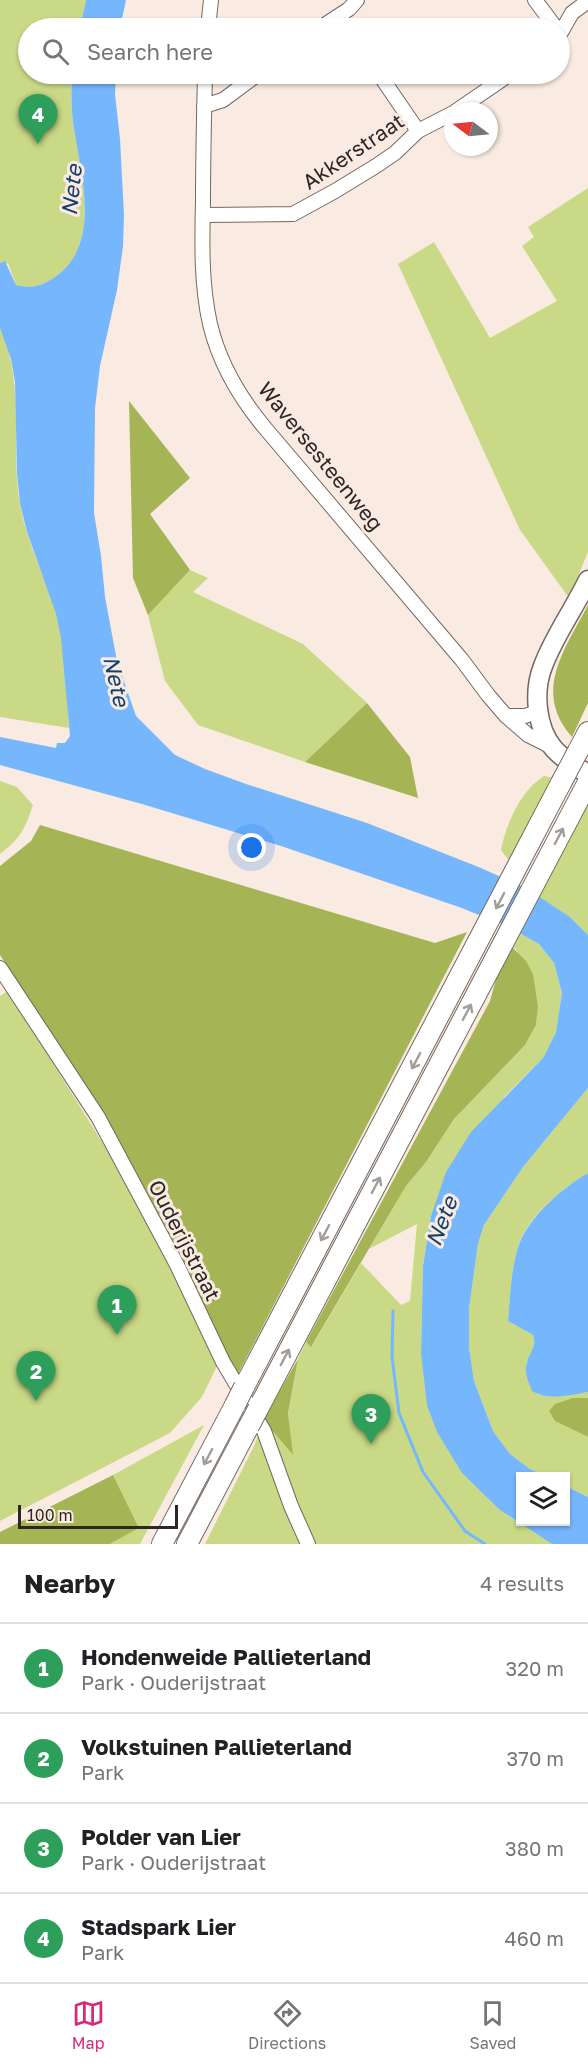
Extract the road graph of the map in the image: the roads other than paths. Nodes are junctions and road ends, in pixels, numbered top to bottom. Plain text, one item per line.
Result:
1 (211, 0) edge
2 (357, 0) edge
3 (535, 0) edge
4 (588, 2) edge
5 (339, 16) joint
6 (209, 18) edge
7 (336, 18) edge
8 (548, 18) edge
9 (570, 18) edge
10 (205, 84) edge
11 (245, 84) edge
12 (386, 84) edge
13 (496, 84) edge
14 (469, 102) edge
15 (204, 106) junction
16 (444, 118) edge
17 (418, 131) junction
18 (202, 215) junction
19 (588, 580) edge
20 (539, 711) junction
21 (506, 716) junction
22 (588, 732) edge
23 (554, 748) junction
24 (588, 774) edge
25 (585, 788) edge
26 (0, 968) edge
27 (162, 1544) edge
28 (187, 1544) edge
29 (308, 1544) edge

1 - 6 street
2 - 5 street
3 - 8 street
4 - 9 street
5 - 7 street
10 - 15 street, Waversesteenweg
11 - 15 street
12 - 17 street
13 - 14 street, Akkerstraat
15 - 18 street, Waversesteenweg
16 - 17 street, Akkerstraat
17 - 18 street, Akkerstraat
18 - 21 street, Waversesteenweg
19 - 20 main road
20 - 21 street
20 - 23 main road
21 - 23 street, Waversesteenweg
22 -> 27 highway, bridge
23 - 24 main road, Waversesteenweg
28 -> 25 highway
26 - 29 street, Ouderijstraat

